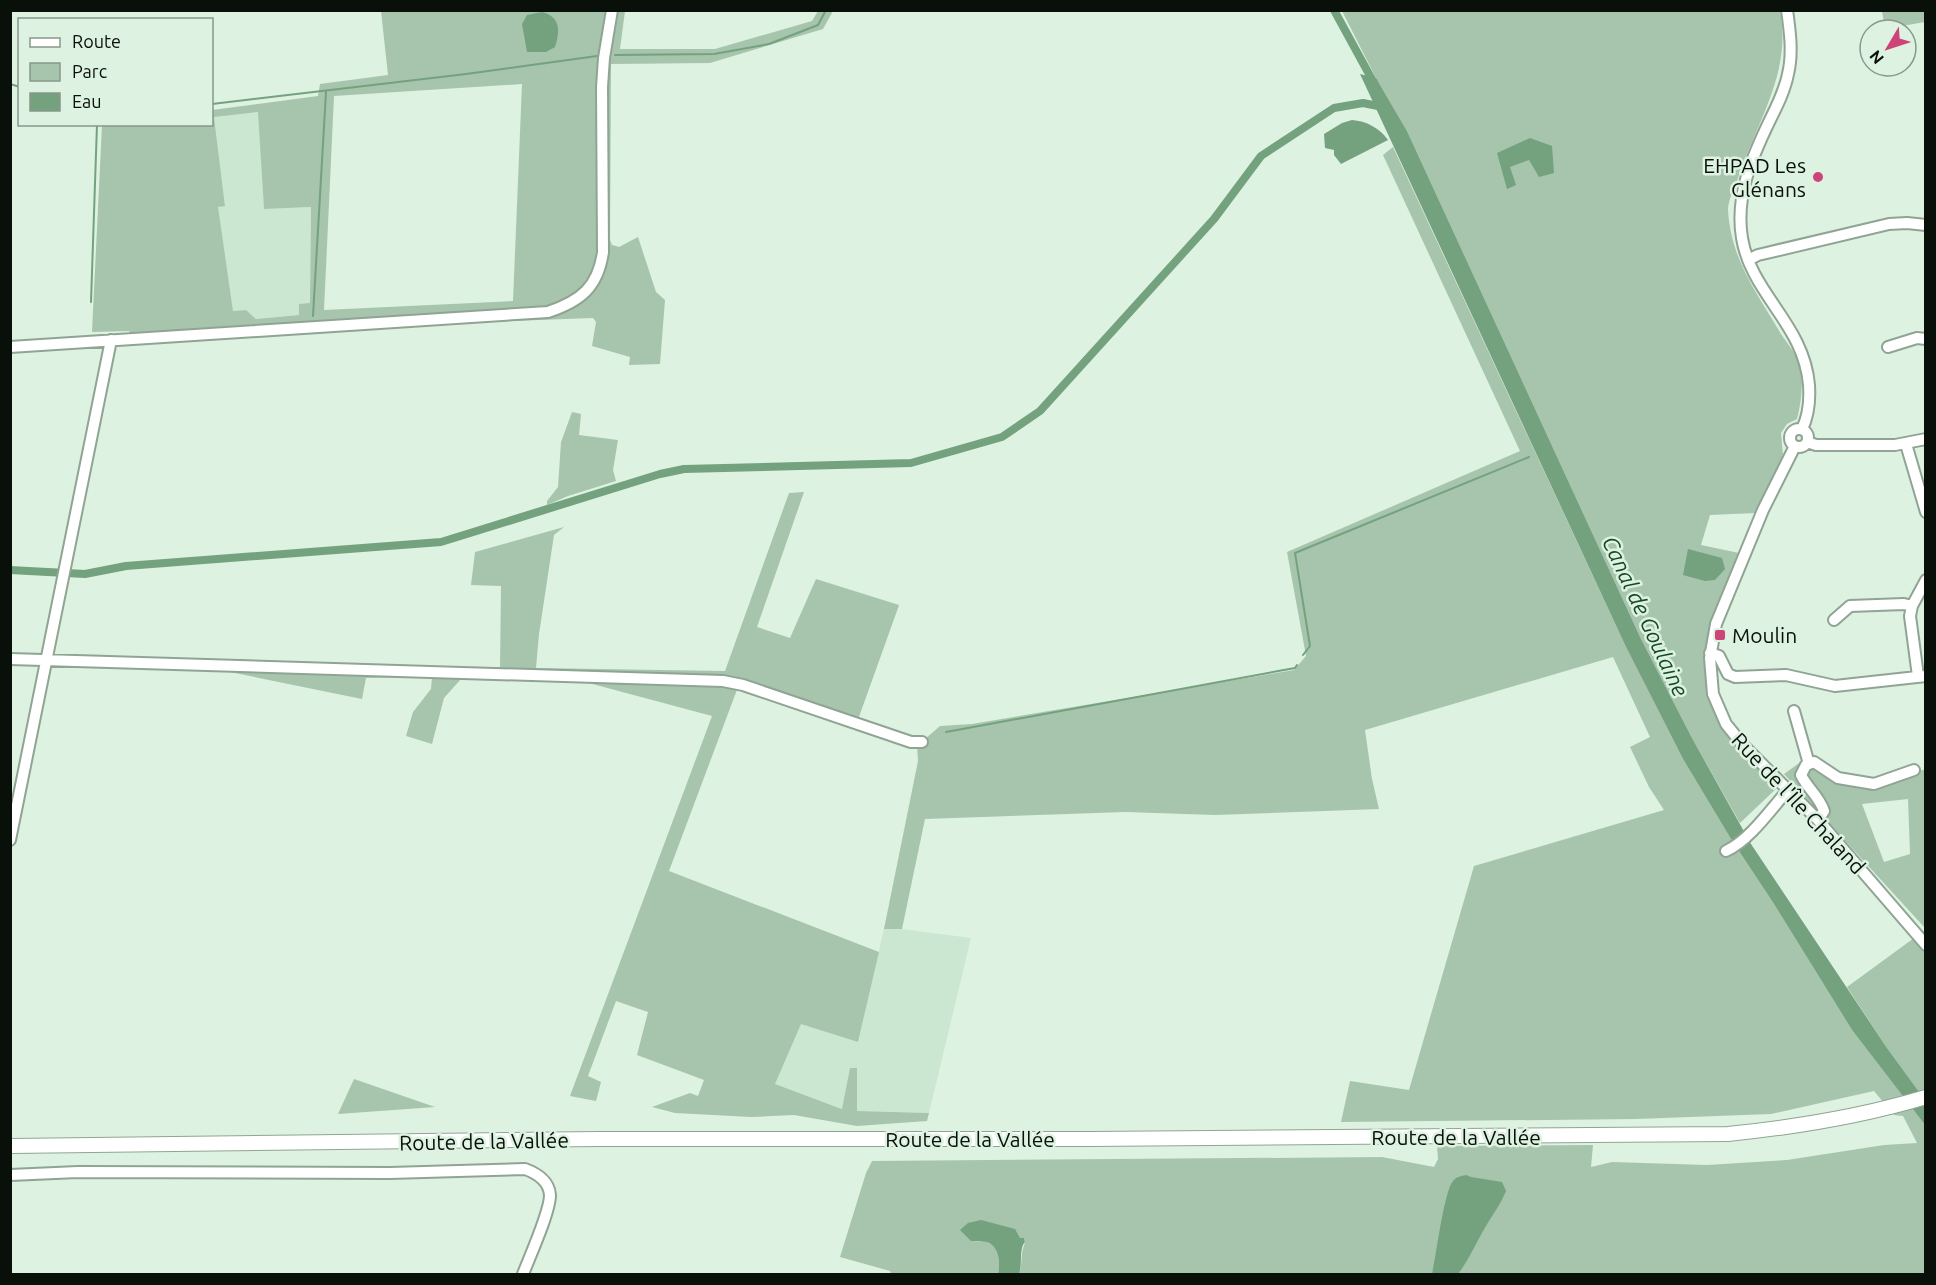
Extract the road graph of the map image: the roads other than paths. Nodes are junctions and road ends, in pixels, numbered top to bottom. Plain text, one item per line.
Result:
1 (612, 10) edge
2 (1787, 10) edge
3 (1926, 225) edge
4 (1748, 260) junction
5 (1926, 339) edge
6 (111, 340) junction
7 (10, 347) edge
8 (1888, 348) dead end
9 (1802, 429) junction
10 (1926, 439) edge
11 (1807, 442) junction
12 (1906, 444) junction
13 (1795, 446) junction
14 (1926, 512) edge
15 (1926, 580) edge
16 (1912, 606) junction
17 (1834, 620) dead end
18 (1710, 653) junction
19 (10, 659) edge
20 (47, 660) junction
21 (1922, 676) edge
22 (1794, 711) dead end
23 (922, 742) dead end
24 (1809, 764) junction
25 (1914, 770) dead end
26 (1788, 790) junction
27 (1818, 820) junction
28 (10, 840) edge
29 (1729, 850) dead end
30 (1926, 945) edge
31 (1926, 1097) edge
32 (10, 1146) edge
33 (10, 1175) edge
34 (523, 1275) edge

1 - 6 street
2 - 4 street
3 - 4 street
4 - 9 street
5 - 8 street
6 - 7 street
6 - 20 street
9 - 11 street
9 - 13 street
10 - 12 street
11 - 12 street
11 - 13 street
12 - 14 street
13 - 18 street, Rue de l'Île Chaland
15 - 16 street
16 - 17 street
16 - 21 street
18 - 21 street
18 - 26 street, Rue de l'Île Chaland
19 - 20 street
20 - 23 street
20 - 28 street
22 - 24 street
24 - 25 street
24 - 27 street
26 - 27 street, Rue de l'Île Chaland
26 - 29 street
27 - 30 street, Rue de l'Île Chaland
31 - 32 main road, Route de la Vallée
33 - 34 street

